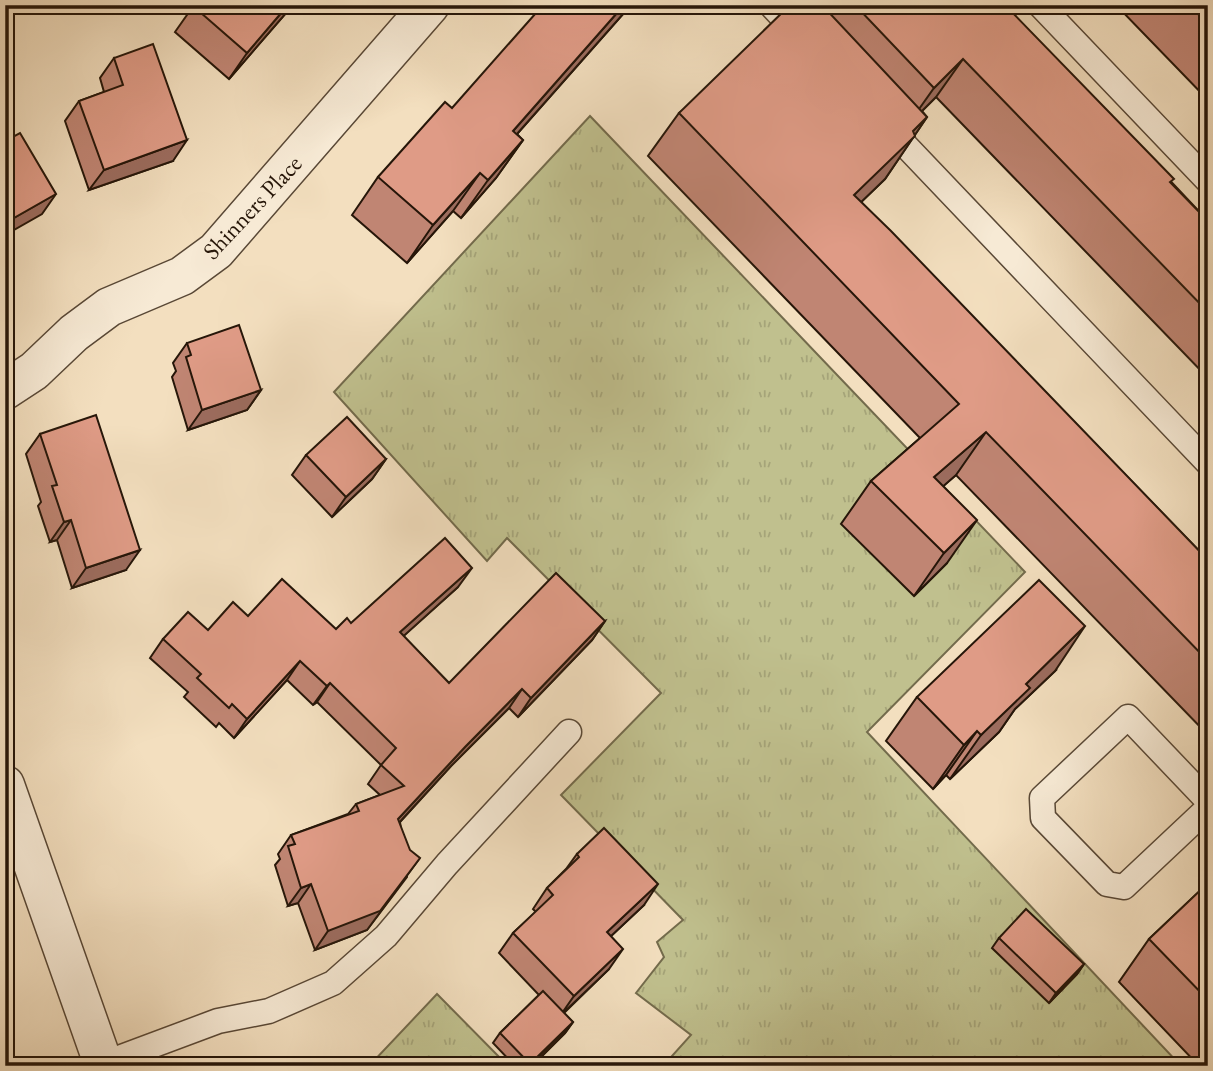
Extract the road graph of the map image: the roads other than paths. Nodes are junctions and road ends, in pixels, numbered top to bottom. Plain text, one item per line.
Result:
1 (430, 5) edge
2 (771, 5) edge
3 (1040, 5) edge
4 (819, 55) edge
5 (866, 105) edge
6 (1208, 181) edge
7 (5, 390) edge
8 (1208, 463) edge
9 (569, 732) dead end
10 (5, 785) edge
11 (1208, 801) edge
12 (1208, 808) edge
13 (103, 1065) edge

1 - 7 street, Shinners Place
2 - 4 lane
3 - 6 lane
5 - 8 lane
9 - 13 lane
10 - 13 street
11 - 12 lane

